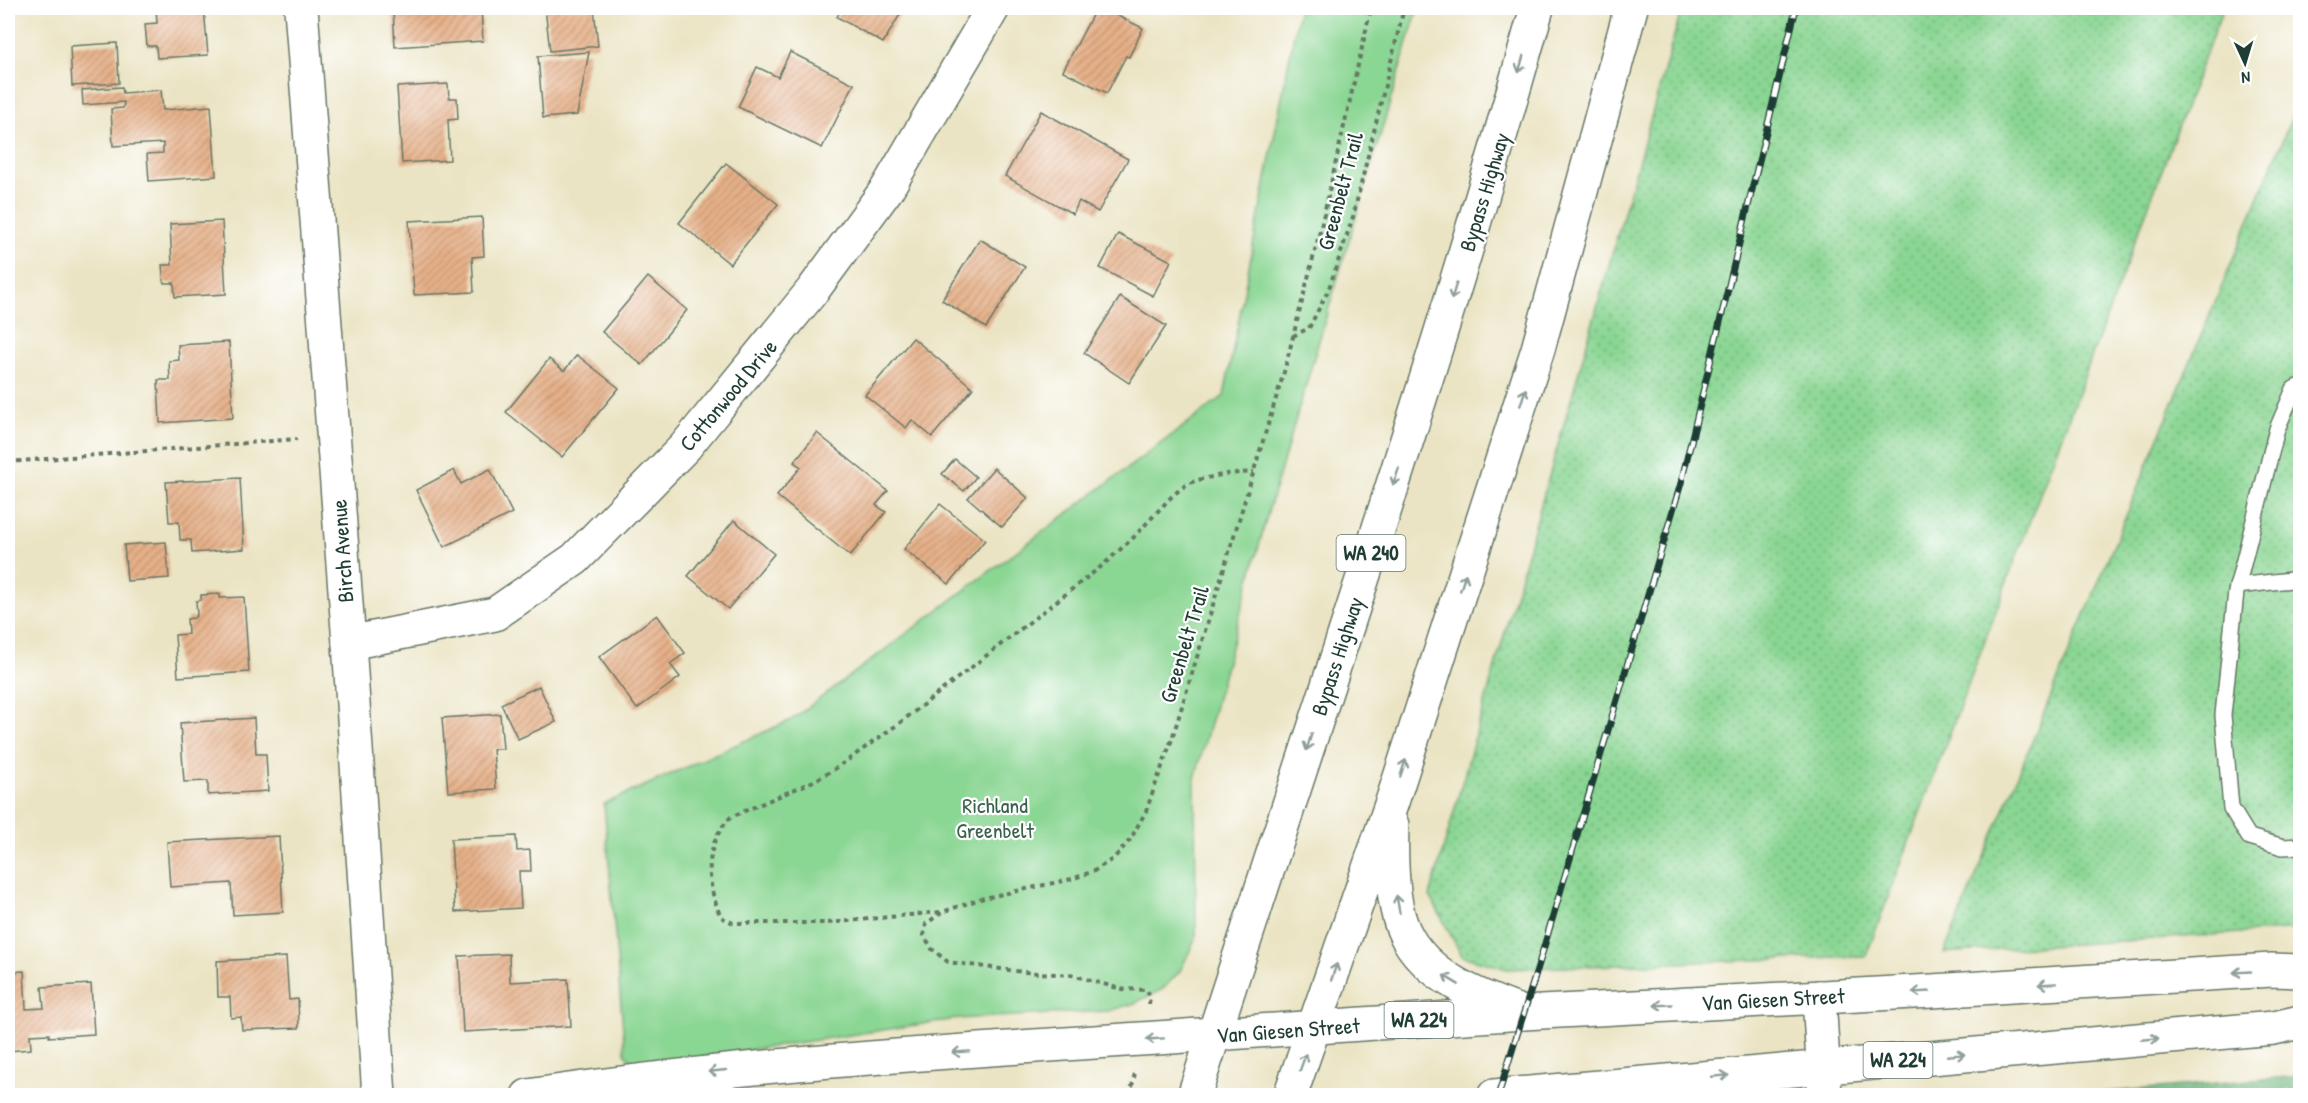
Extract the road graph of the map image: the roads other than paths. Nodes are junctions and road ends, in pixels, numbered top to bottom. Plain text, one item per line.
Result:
1 (301, 8) edge
2 (993, 8) edge
3 (1537, 8) edge
4 (1631, 8) edge
5 (2301, 386) edge
6 (2301, 579) edge
7 (2237, 586) junction
8 (349, 644) junction
9 (1393, 799) junction
10 (2301, 846) edge
11 (2301, 971) edge
12 (1819, 997) junction
13 (1524, 1013) junction
14 (2301, 1022) edge
15 (1315, 1028) junction
16 (1214, 1034) junction
17 (1824, 1081) edge
18 (379, 1095) edge
19 (528, 1095) edge
20 (1194, 1095) edge
21 (1290, 1095) edge
22 (1494, 1095) edge

1 - 8 main road, Birch Avenue
2 - 8 main road, Cottonwood Drive
3 -> 16 main road, Bypass Highway / WA 240
9 -> 4 main road
5 - 7 lane
6 - 7 lane
7 - 10 lane
8 - 18 main road, Birch Avenue
13 -> 9 main road
15 -> 9 main road
11 -> 12 main road, Van Giesen Street / WA 224
12 -> 13 main road, Van Giesen Street / WA 224
12 - 17 main road
13 - 15 main road, Van Giesen Street / WA 224
17 -> 14 main road, WA 224
15 - 16 main road, Van Giesen Street / WA 224
21 -> 15 main road
16 -> 19 main road, Van Giesen Street
16 - 20 main road, Bypass Highway / WA 240
22 -> 17 main road, WA 224

